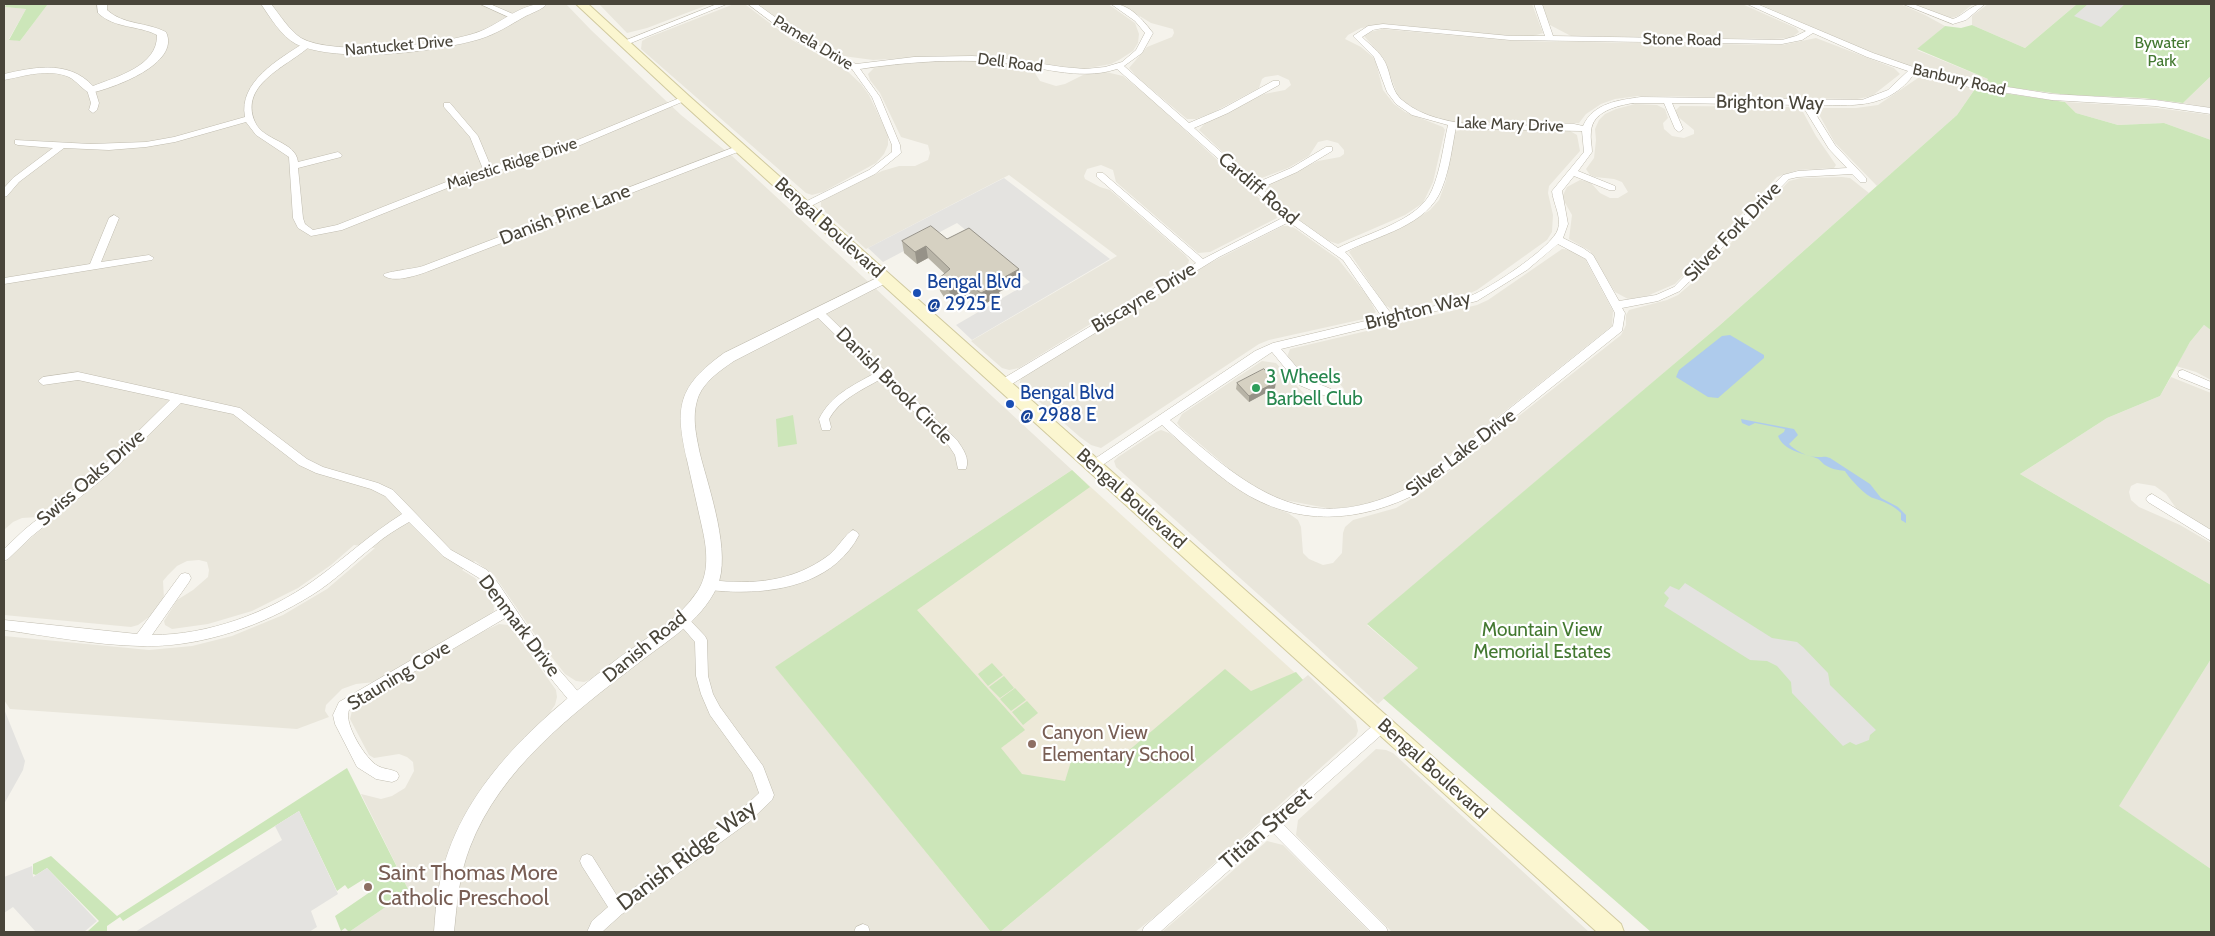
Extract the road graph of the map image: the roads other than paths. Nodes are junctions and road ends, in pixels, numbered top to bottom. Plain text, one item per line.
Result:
1 (102, 4) edge
2 (266, 4) edge
3 (484, 4) edge
4 (542, 4) edge
5 (582, 4) edge
6 (723, 4) edge
7 (752, 4) edge
8 (1114, 4) edge
9 (1538, 4) edge
10 (1751, 4) edge
11 (1906, 4) edge
12 (1981, 4) edge
13 (516, 17) junction
14 (1811, 31) junction
15 (1357, 36) joint
16 (1550, 38) junction
17 (623, 43) junction
18 (307, 45) junction
19 (1118, 65) junction
20 (855, 67) junction
21 (1913, 70) junction
22 (4, 77) edge
23 (1276, 83) dead end
24 (91, 90) junction
25 (685, 99) junction
26 (1667, 101) junction
27 (1805, 103) junction
28 (447, 105) dead end
29 (93, 110) dead end
30 (2211, 111) edge
31 (249, 119) junction
32 (1452, 125) junction
33 (1188, 127) junction
34 (1586, 129) junction
35 (1679, 129) dead end
36 (18, 142) dead end
37 (60, 146) junction
38 (740, 148) junction
39 (1329, 149) dead end
40 (338, 155) dead end
41 (294, 166) junction
42 (488, 170) junction
43 (1852, 170) junction
44 (1573, 172) junction
45 (1100, 175) dead end
46 (1862, 180) dead end
47 (1255, 187) junction
48 (1612, 188) dead end
49 (4, 194) edge
50 (804, 206) junction
51 (114, 218) dead end
52 (1290, 218) junction
53 (1558, 240) junction
54 (1338, 252) junction
55 (149, 258) dead end
56 (1202, 263) junction
57 (94, 267) junction
58 (388, 275) dead end
59 (885, 278) junction
60 (4, 281) edge
61 (1617, 305) junction
62 (818, 312) junction
63 (1389, 319) junction
64 (1272, 347) junction
65 (882, 374) junction
66 (2183, 374) dead end
67 (43, 381) dead end
68 (1003, 384) junction
69 (2211, 386) edge
70 (1327, 392) dead end
71 (178, 399) junction
72 (1162, 419) junction
73 (826, 427) dead end
74 (1094, 465) junction
75 (962, 466) dead end
76 (2152, 499) dead end
77 (410, 515) junction
78 (853, 535) dead end
79 (2211, 536) edge
80 (4, 556) edge
81 (185, 578) dead end
82 (710, 585) junction
83 (509, 610) junction
84 (682, 620) junction
85 (4, 625) edge
86 (140, 641) junction
87 (577, 700) junction
88 (1383, 725) junction
89 (392, 776) dead end
90 (1272, 823) junction
91 (587, 861) dead end
92 (617, 909) junction
93 (444, 932) edge
94 (594, 932) edge
95 (1149, 932) edge
96 (1381, 932) edge
97 (1613, 932) edge

1 - 24 street
2 - 18 street, Nantucket Drive
3 - 13 street
4 - 13 street, Nantucket Drive
5 - 17 main road, Bengal Boulevard
6 - 17 street
7 - 20 street, Pamela Drive
8 - 19 street, Dell Road
9 - 16 street
10 - 14 street, Banbury Road
11 - 12 street
13 - 18 street, Nantucket Drive
14 - 16 street, Stone Road
14 - 21 street, Banbury Road
15 - 16 street, Stone Road
15 - 32 street, Lake Mary Drive
17 - 25 main road, Bengal Boulevard
18 - 31 street
19 - 20 street, Dell Road
19 - 33 street, Cardiff Road
20 - 50 street, Pamela Drive
21 - 27 street, Brighton Way
21 - 30 street, Banbury Road
22 - 24 street
23 - 33 street
24 - 29 street
25 - 38 main road, Bengal Boulevard
25 - 42 street, Majestic Ridge Drive
26 - 27 street, Brighton Way
26 - 34 street, Brighton Way
26 - 35 street
27 - 43 street
28 - 42 street
31 - 37 street
31 - 41 street
32 - 34 street, Lake Mary Drive
32 - 54 street
33 - 47 street, Cardiff Road
34 - 44 street
36 - 37 street
37 - 49 street
38 - 50 main road, Bengal Boulevard
38 - 58 street, Danish Pine Lane
39 - 47 street
40 - 41 street
41 - 42 street, Majestic Ridge Drive
43 - 46 street
43 - 61 street, Silver Fork Drive
44 - 48 street
44 - 53 street
45 - 56 street
47 - 52 street, Cardiff Road
50 - 59 main road, Bengal Boulevard
51 - 57 street
52 - 54 street, Cardiff Road
52 - 56 street, Biscayne Drive
53 - 61 street, Silver Lake Drive
53 - 63 street, Brighton Way
54 - 63 street, Cardiff Road
55 - 57 street
56 - 68 street, Biscayne Drive
57 - 60 street
59 - 62 street, Danish Road
59 - 68 main road, Bengal Boulevard
61 - 72 street, Silver Lake Drive
62 - 65 street, Danish Brook Circle
62 - 82 street, Danish Road
63 - 64 street, Brighton Way
64 - 70 street
64 - 72 street, Brighton Way
65 - 73 street
65 - 75 street, Danish Brook Circle
66 - 69 street
67 - 71 street, Denmark Drive
68 - 74 main road, Bengal Boulevard
71 - 77 street, Denmark Drive
71 - 80 street, Swiss Oaks Drive
72 - 74 street, Brighton Way
74 - 88 main road, Bengal Boulevard
76 - 79 street
77 - 83 street, Denmark Drive
77 - 86 street
78 - 82 street
81 - 86 street
82 - 84 street, Danish Road
83 - 87 street, Denmark Drive
83 - 89 street, Stauning Cove
84 - 87 street, Danish Road
84 - 92 street, Danish Ridge Way
85 - 86 street
87 - 93 street, Danish Road
88 - 90 street, Titian Street
88 - 97 main road, Bengal Boulevard
90 - 95 street, Titian Street
90 - 96 street
91 - 92 street
92 - 94 street, Danish Ridge Way

